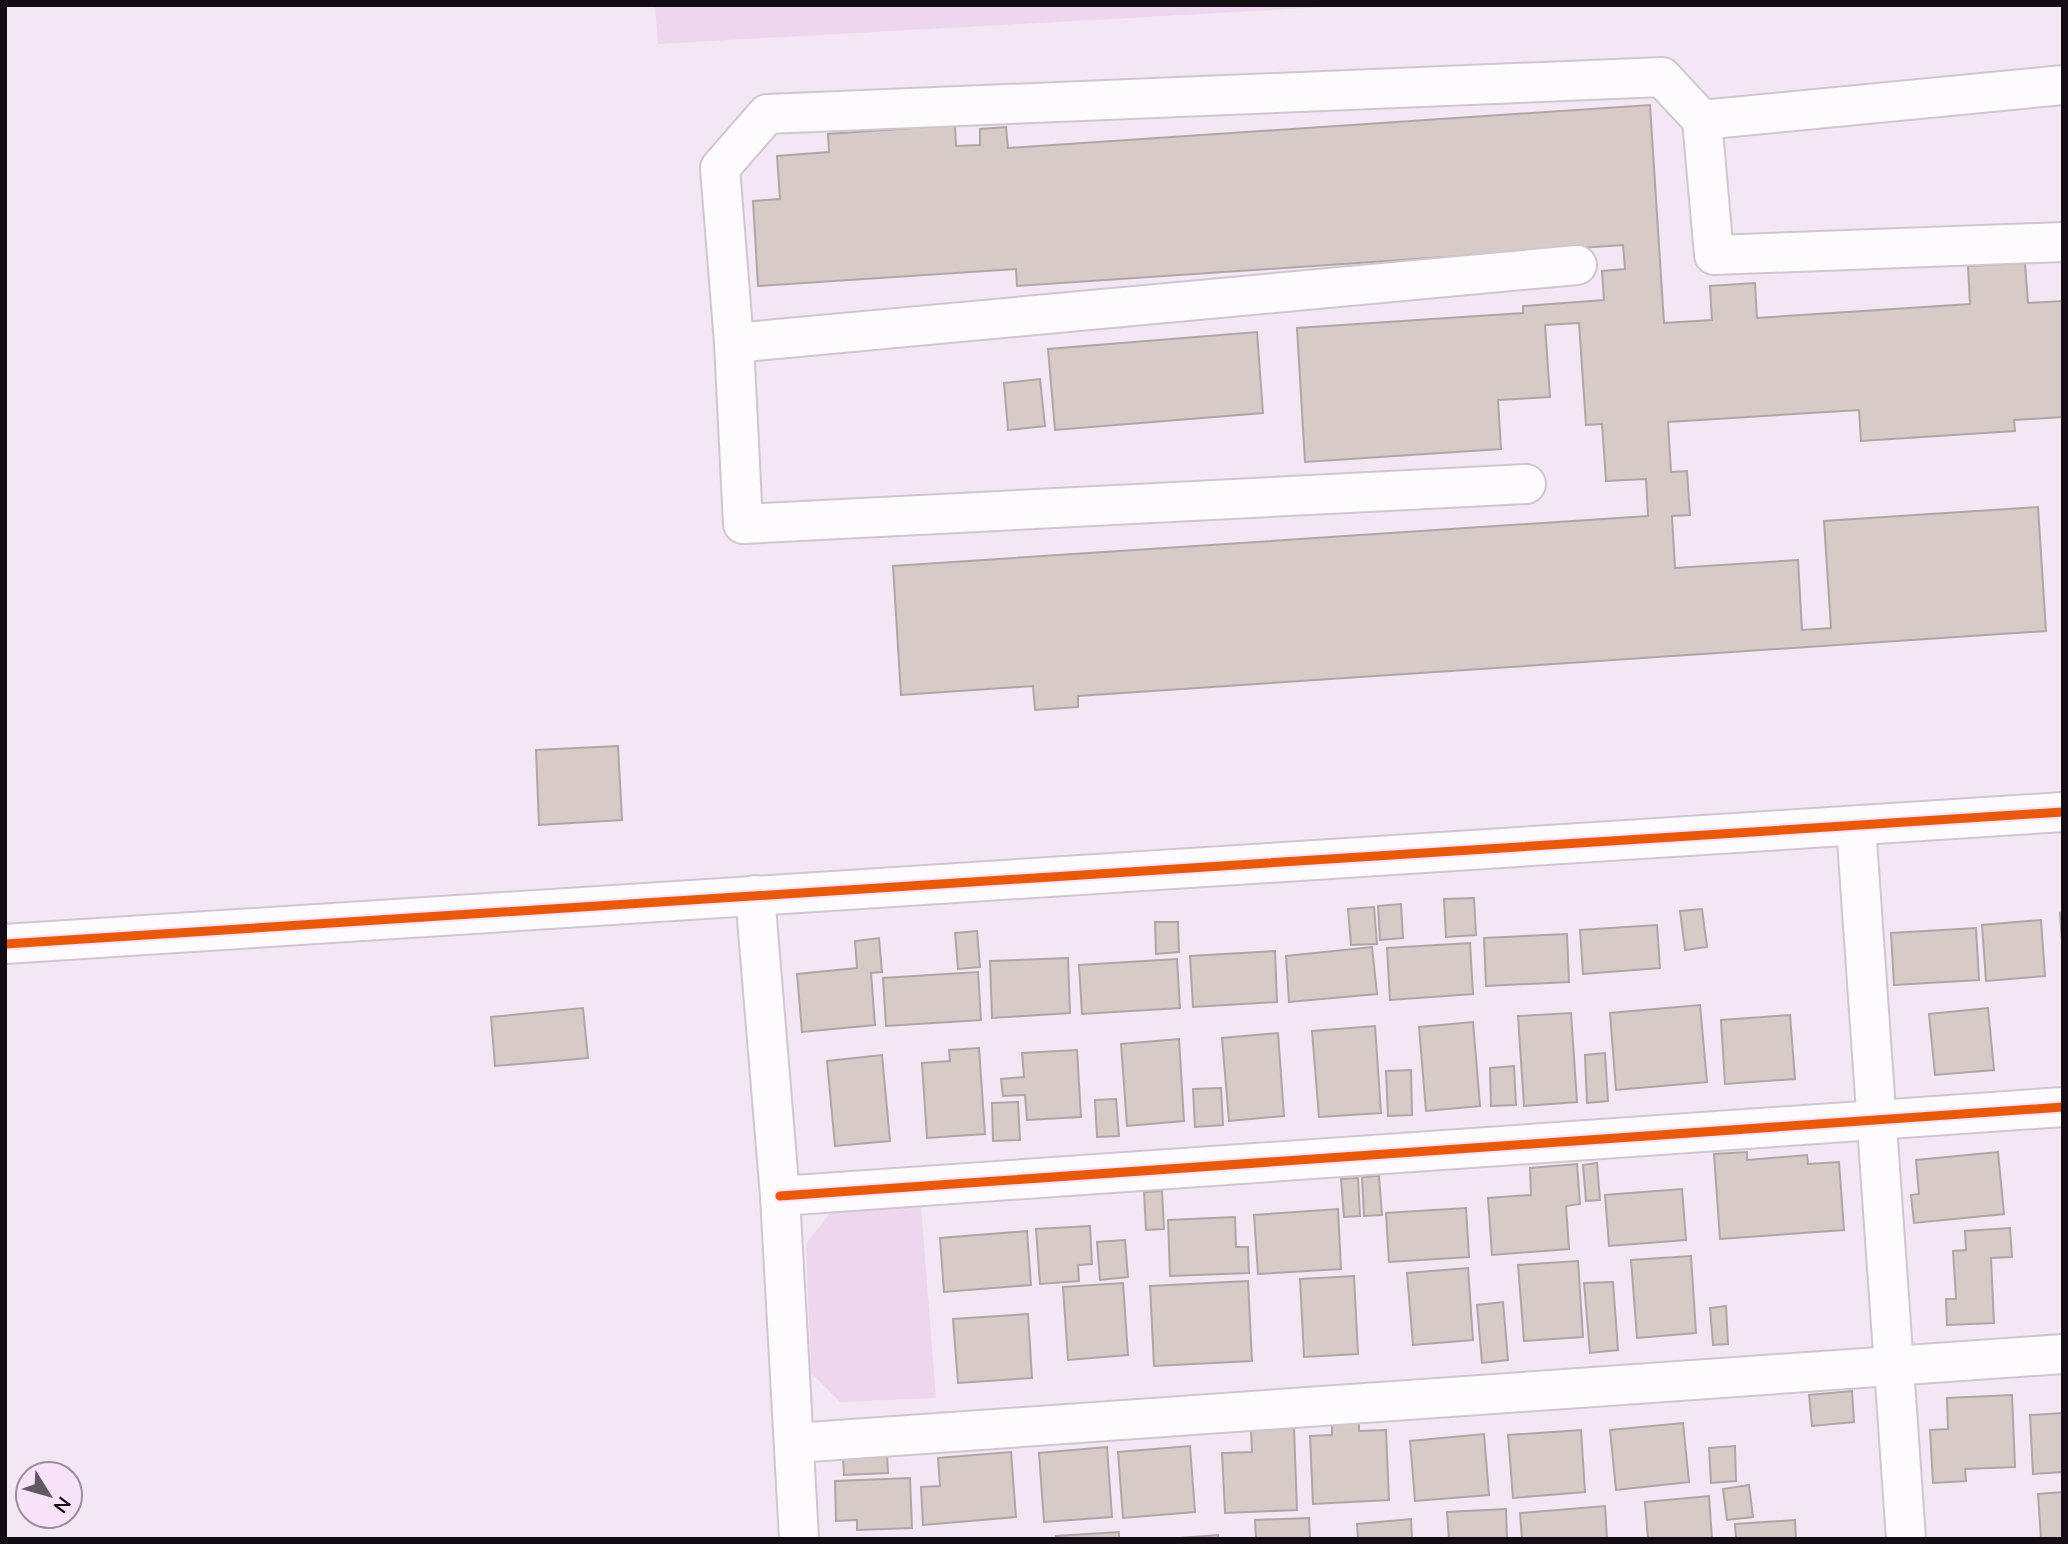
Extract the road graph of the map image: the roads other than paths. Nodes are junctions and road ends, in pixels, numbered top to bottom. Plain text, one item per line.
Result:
1 (2063, 85) edge
2 (1702, 120) junction
3 (2063, 242) edge
4 (1577, 265) dead end
5 (734, 343) junction
6 (1525, 484) dead end
7 (2063, 812) edge
8 (1856, 826) junction
9 (755, 895) junction
10 (5, 944) edge
11 (2063, 1107) edge
12 (1875, 1119) junction
13 (780, 1196) junction
14 (2063, 1354) edge
15 (1894, 1365) junction
16 (795, 1443) junction
17 (799, 1539) edge
18 (1906, 1539) edge

1 - 2 street
2 - 3 street
2 - 5 street
4 - 5 street
5 - 6 street
7 - 8 street
8 - 9 street
8 - 12 street
9 - 10 street
9 - 13 street
11 - 12 street
12 - 13 street
12 - 15 street
13 - 16 street
14 - 15 street
15 - 16 street
15 - 18 street
16 - 17 street

